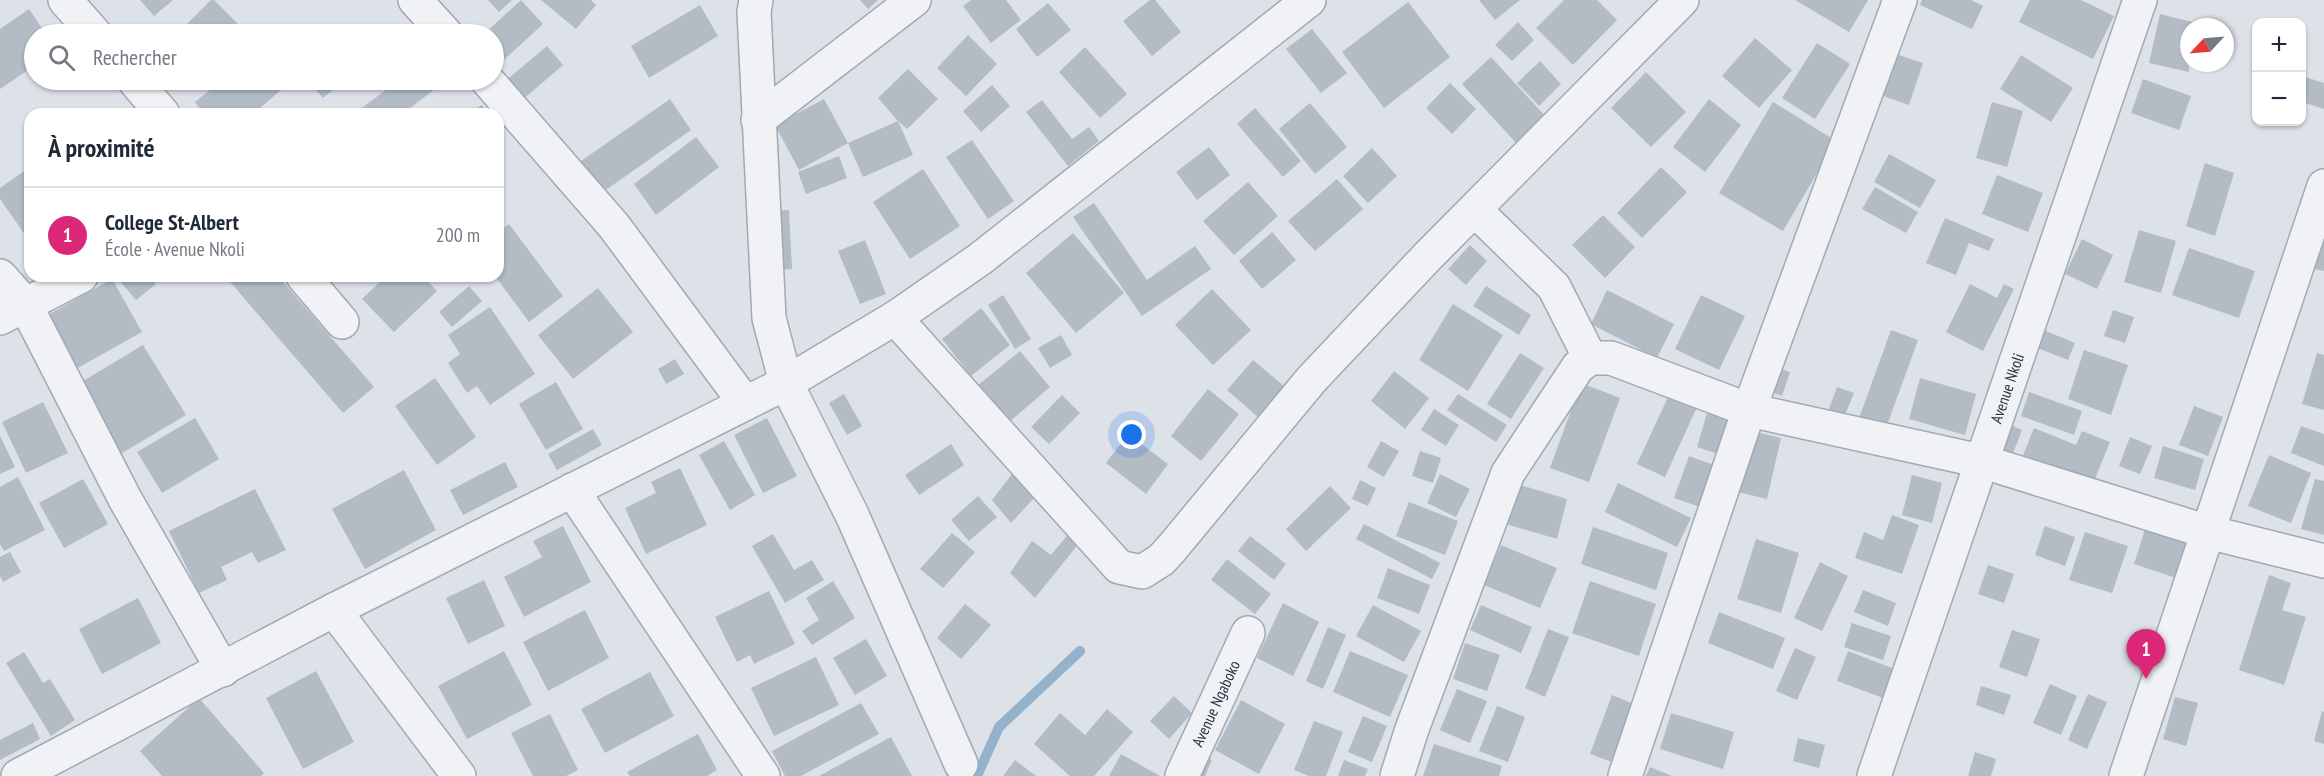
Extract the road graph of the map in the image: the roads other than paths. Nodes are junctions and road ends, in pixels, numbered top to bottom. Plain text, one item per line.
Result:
1 (65, 0) edge
2 (415, 0) edge
3 (756, 0) edge
4 (914, 0) edge
5 (1309, 0) edge
6 (1682, 0) edge
7 (1900, 0) edge
8 (2140, 0) edge
9 (86, 24) edge
10 (437, 24) edge
11 (143, 90) edge
12 (497, 90) edge
13 (158, 108) edge
14 (758, 120) junction
15 (2324, 186) edge
16 (1475, 210) junction
17 (0, 276) edge
18 (69, 282) edge
19 (308, 282) edge
20 (12, 311) edge
21 (895, 318) junction
22 (342, 322) dead end
23 (1590, 358) junction
24 (786, 383) junction
25 (745, 403) junction
26 (1749, 410) junction
27 (1981, 461) junction
28 (572, 490) junction
29 (2208, 532) junction
30 (2324, 561) edge
31 (334, 610) junction
32 (1248, 633) dead end
33 (223, 670) junction
34 (961, 764) dead end
35 (18, 776) edge
36 (459, 776) edge
37 (763, 776) edge
38 (1182, 776) edge
39 (1397, 776) edge
40 (1625, 776) edge
41 (1874, 776) edge
42 (2127, 776) edge

1 - 9 street
2 - 10 street
3 - 14 street
4 - 14 street
5 - 21 street
6 - 16 street
7 - 26 street
8 - 27 street, Avenue Nkoli
11 - 13 street
12 - 25 street
14 - 24 street
15 - 29 street
16 - 21 street
16 - 23 street
17 - 20 street
18 - 20 street
19 - 22 street
20 - 33 street
21 - 24 street
23 - 26 street
23 - 39 street
24 - 25 street
24 - 34 street
25 - 28 street
26 - 27 street
26 - 40 street
27 - 29 street
27 - 41 street, Avenue Nkoli
28 - 31 street
28 - 37 street
29 - 30 street
29 - 42 street
31 - 33 street
31 - 36 street
32 - 38 street, Avenue Ngaboko
33 - 35 street

